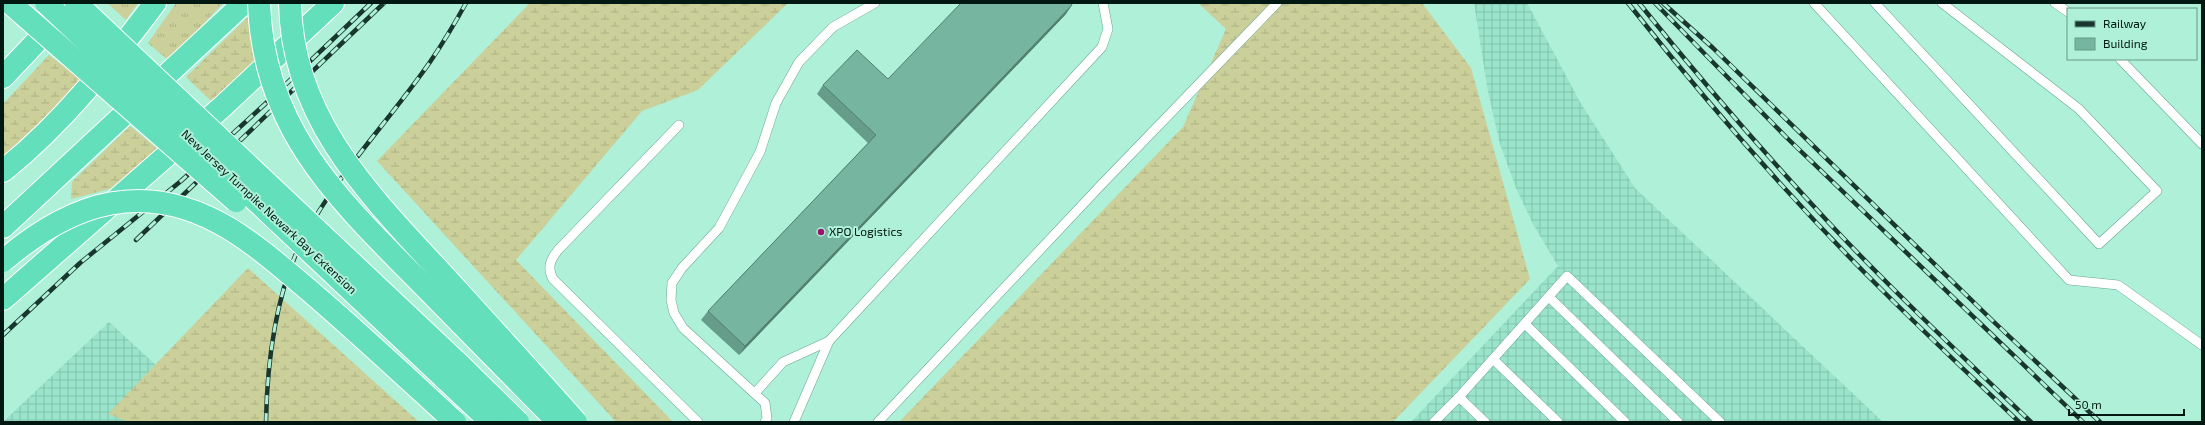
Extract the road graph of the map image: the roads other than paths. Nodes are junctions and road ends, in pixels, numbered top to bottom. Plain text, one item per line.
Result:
1 (10, 3) edge
2 (46, 3) edge
3 (75, 3) edge
4 (155, 3) edge
5 (244, 3) edge
6 (259, 3) edge
7 (290, 3) edge
8 (333, 3) edge
9 (875, 3) edge
10 (1103, 3) edge
11 (1277, 3) edge
12 (1814, 3) edge
13 (1875, 3) edge
14 (1942, 3) edge
15 (2055, 3) edge
16 (2067, 11) edge
17 (2121, 60) edge
18 (3, 77) edge
19 (679, 125) dead end
20 (2202, 144) edge
21 (67, 168) junction
22 (3, 171) edge
23 (3, 216) edge
24 (3, 227) edge
25 (3, 261) edge
26 (1549, 297) junction
27 (3, 299) edge
28 (374, 312) junction
29 (1525, 324) junction
30 (829, 341) junction
31 (2202, 346) edge
32 (1493, 359) junction
33 (755, 393) junction
34 (1459, 397) junction
35 (455, 422) edge
36 (491, 422) edge
37 (518, 422) edge
38 (558, 422) edge
39 (576, 422) edge
40 (698, 422) edge
41 (765, 422) edge
42 (794, 422) edge
43 (878, 422) edge
44 (1434, 422) edge
45 (1485, 422) edge
46 (1558, 422) edge
47 (1625, 422) edge
48 (1678, 422) edge
49 (1720, 422) edge

1 - 28 highway, bridge
2 - 28 highway, New Jersey Turnpike Newark Bay Extension, bridge
3 - 18 highway
3 - 37 highway, New Jersey Turnpike Newark Bay Extension, bridge
4 - 22 highway
5 - 21 highway
6 - 38 highway, bridge
7 - 39 highway, bridge
8 - 27 highway
9 - 33 lane
10 - 30 lane
11 - 43 lane
12 - 31 lane
13 - 14 lane
15 - 16 lane
17 - 20 lane
19 - 40 lane
21 - 23 lane
21 - 24 highway
25 - 35 highway, bridge
26 - 29 lane
26 - 48 lane
26 - 49 lane
28 - 36 highway, New Jersey Turnpike Newark Bay Extension, bridge
29 - 32 lane
29 - 47 lane
30 - 33 lane
30 - 42 lane
32 - 34 lane
32 - 46 lane
33 - 41 lane
34 - 44 lane
34 - 45 lane

